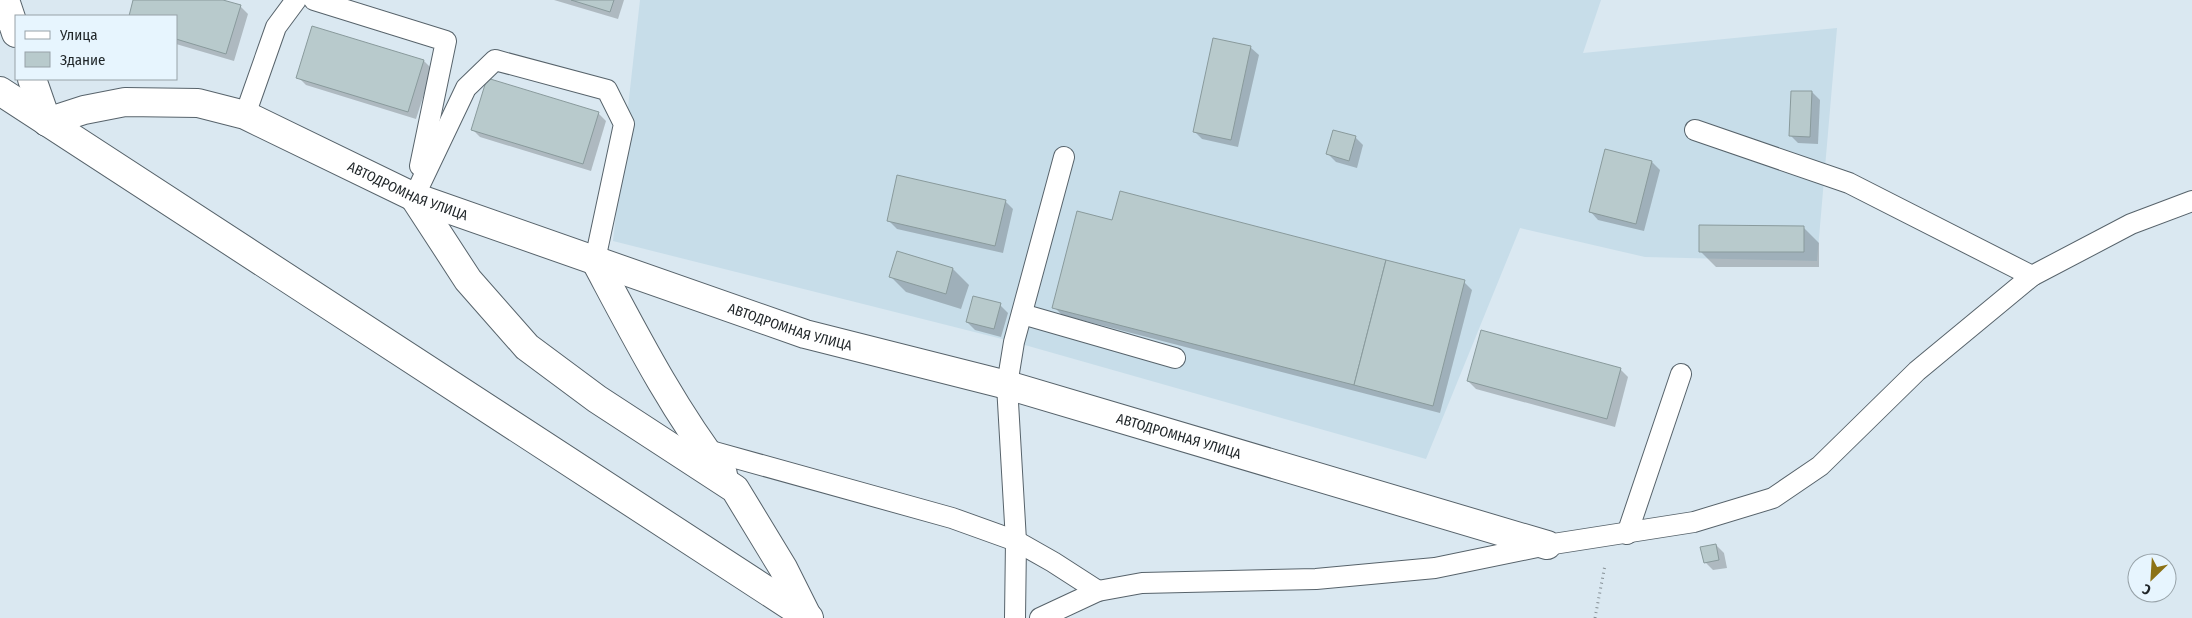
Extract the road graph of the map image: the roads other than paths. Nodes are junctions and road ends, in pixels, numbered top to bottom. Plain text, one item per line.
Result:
1 (5, 0) edge
2 (276, 0) edge
3 (296, 0) edge
4 (314, 0) edge
5 (276, 27) junction
6 (15, 30) edge
7 (32, 80) edge
8 (0, 91) edge
9 (245, 115) junction
10 (47, 122) junction
11 (1695, 130) dead end
12 (1064, 157) dead end
13 (414, 197) junction
14 (2192, 201) edge
15 (595, 260) junction
16 (2032, 276) junction
17 (1022, 314) junction
18 (1174, 358) dead end
19 (1681, 374) dead end
20 (1006, 385) junction
21 (654, 436) junction
22 (704, 449) junction
23 (735, 489) junction
24 (1619, 535) junction
25 (1016, 541) junction
26 (1547, 545) junction
27 (1098, 591) junction
28 (808, 618) edge
29 (1015, 618) edge
30 (1040, 618) edge

1 - 6 street
2 - 5 lane
3 - 5 lane
4 - 13 lane
5 - 9 lane
7 - 10 street
8 - 10 street
9 - 10 street, АВТОДРОМНАЯ УЛИЦА
9 - 13 street, АВТОДРОМНАЯ УЛИЦА
10 - 28 street
11 - 16 lane
12 - 17 lane
13 - 15 street, АВТОДРОМНАЯ УЛИЦА
13 - 15 lane
13 - 21 street
14 - 16 lane
15 - 20 street, АВТОДРОМНАЯ УЛИЦА
15 - 22 street
16 - 24 lane
17 - 18 lane
17 - 20 lane
19 - 24 lane
20 - 25 lane
20 - 26 street, АВТОДРОМНАЯ УЛИЦА
21 - 22 lane
21 - 23 street
22 - 23 street
22 - 25 lane
23 - 28 street
24 - 26 lane
25 - 27 lane
25 - 29 lane
26 - 27 lane
27 - 30 lane

